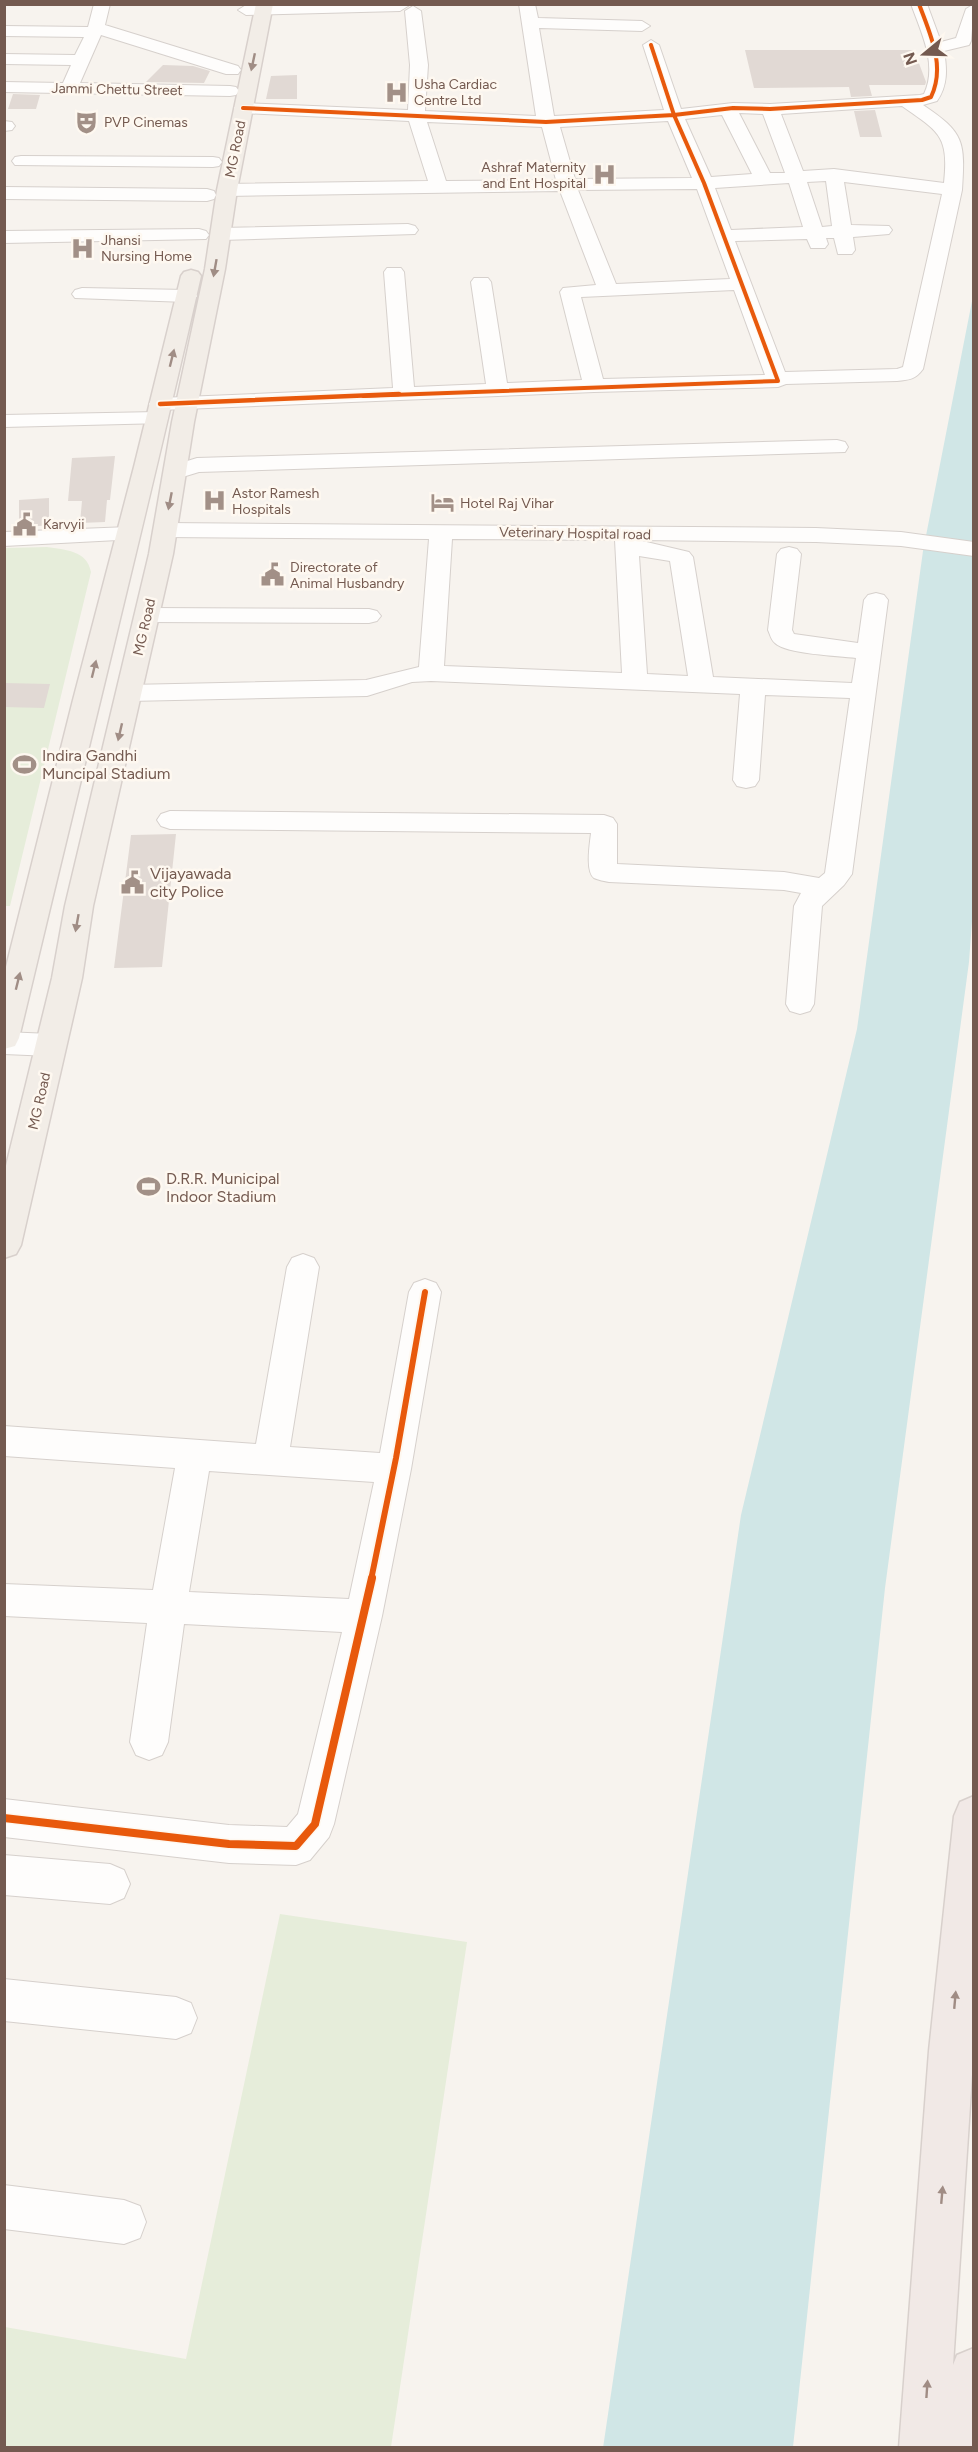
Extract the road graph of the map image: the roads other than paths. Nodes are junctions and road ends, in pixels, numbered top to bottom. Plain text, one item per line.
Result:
1 (102, 4) edge
2 (919, 4) edge
3 (255, 7) edge
4 (974, 9) edge
5 (529, 14) edge
6 (641, 19) dead end
7 (95, 30) junction
8 (4, 32) edge
9 (651, 45) dead end
10 (933, 49) junction
11 (4, 59) edge
12 (82, 60) junction
13 (4, 87) edge
14 (69, 88) junction
15 (235, 89) junction
16 (906, 101) junction
17 (728, 109) junction
18 (770, 109) junction
19 (416, 116) junction
20 (674, 116) junction
21 (548, 122) junction
22 (21, 161) dead end
23 (213, 162) junction
24 (834, 175) junction
25 (796, 177) junction
26 (764, 179) junction
27 (704, 183) junction
28 (899, 184) junction
29 (567, 185) junction
30 (439, 187) junction
31 (952, 190) junction
32 (217, 192) junction
33 (4, 193) edge
34 (408, 230) dead end
35 (210, 234) junction
36 (724, 236) junction
37 (4, 237) edge
38 (816, 238) junction
39 (844, 241) junction
40 (394, 272) dead end
41 (481, 282) dead end
42 (742, 284) junction
43 (608, 290) junction
44 (82, 294) dead end
45 (187, 296) junction
46 (777, 378) junction
47 (594, 386) junction
48 (497, 390) junction
49 (404, 395) junction
50 (188, 402) junction
51 (158, 411) junction
52 (4, 421) edge
53 (837, 447) dead end
54 (176, 472) junction
55 (441, 532) junction
56 (129, 534) junction
57 (41, 538) junction
58 (4, 540) edge
59 (626, 541) junction
60 (163, 542) junction
61 (974, 549) edge
62 (789, 554) dead end
63 (122, 558) junction
64 (876, 600) dead end
65 (147, 615) junction
66 (369, 616) dead end
67 (868, 652) junction
68 (431, 673) junction
69 (635, 682) junction
70 (702, 685) junction
71 (753, 687) junction
72 (862, 691) junction
73 (129, 693) junction
74 (746, 780) dead end
75 (170, 820) dead end
76 (55, 834) junction
77 (97, 834) junction
78 (824, 888) junction
79 (800, 1004) dead end
80 (4, 1038) edge
81 (4, 1043) edge
82 (51, 1045) junction
83 (4, 1245) edge
84 (303, 1267) dead end
85 (425, 1292) dead end
86 (4, 1440) edge
87 (195, 1454) junction
88 (271, 1460) junction
89 (394, 1468) junction
90 (4, 1600) edge
91 (168, 1606) junction
92 (364, 1616) junction
93 (149, 1742) dead end
94 (974, 1816) edge
95 (4, 1818) edge
96 (4, 1875) edge
97 (110, 1884) dead end
98 (4, 2000) edge
99 (176, 2018) dead end
100 (4, 2207) edge
101 (124, 2222) dead end
102 (974, 2372) edge
103 (923, 2448) edge
104 (969, 2448) edge

1 - 7 street
2 - 10 street
3 - 15 main road, MG Road
3 -> 15 main road, MG Road
3 - 19 street
4 - 10 street
5 - 6 street
5 - 21 street
7 - 8 street
7 - 12 street
7 - 15 street
9 - 20 street
10 - 16 street
11 - 12 street
12 - 14 street
13 - 14 street, Jammi Chettu Street
14 - 15 street, Jammi Chettu Street
15 - 19 street
15 - 23 main road, MG Road
15 - 32 main road, MG Road
16 - 18 street
16 - 31 street
17 - 18 street
17 - 20 street
17 - 26 street
18 - 25 street
19 - 21 street
19 - 30 street
20 - 21 street
20 - 27 street
21 - 29 street
22 - 23 street
23 - 32 main road, MG Road
24 - 25 street
24 - 28 street
24 - 39 street
25 - 26 street
25 - 38 street
26 - 27 street
27 - 29 street
27 - 36 street
28 - 31 street
28 - 39 street
29 - 30 street
29 - 43 street
30 - 32 street
31 - 46 street
32 - 33 street
32 - 35 main road, MG Road
34 - 35 street
35 - 37 street
35 - 45 main road, MG Road
35 -> 50 main road, MG Road
36 - 38 street
36 - 42 street
38 - 39 street
40 - 49 street
41 - 48 street
42 - 43 street
42 - 46 street
43 - 47 street
44 - 45 street
51 -> 45 main road, MG Road
46 - 47 street
47 - 48 street
48 - 49 street
49 - 50 street
50 - 51 street
50 - 54 main road, MG Road
51 - 52 street
51 - 56 main road, MG Road
53 - 54 street
54 -> 60 main road, MG Road
55 - 59 street, Veterinary Hospital road
55 - 60 street, Veterinary Hospital road
55 - 68 street
56 - 57 street
56 - 63 main road, MG Road
57 - 58 street
57 - 63 street
59 - 61 street, Veterinary Hospital road
59 - 69 street
59 - 70 street
60 - 65 main road, MG Road
62 - 67 street
76 -> 63 main road, MG Road
64 - 67 street
65 - 66 street
65 - 73 main road, MG Road
67 - 72 street
68 - 69 street
68 - 73 street
69 - 70 street
70 - 71 street
71 - 72 street
71 - 74 street
72 - 78 street
73 -> 77 main road, MG Road
75 - 78 street
76 - 77 main road
80 -> 76 main road, MG Road
77 -> 82 main road, MG Road
78 - 79 street
81 - 82 street
82 - 83 main road, MG Road
84 - 88 street
85 - 89 street
86 - 87 street
87 - 88 street
87 - 91 street
88 - 89 street
89 - 92 street
90 - 91 street
91 - 92 street
91 - 93 street
92 - 95 street
103 -> 94 highway
96 - 97 street
98 - 99 street
100 - 101 street
102 - 104 highway

